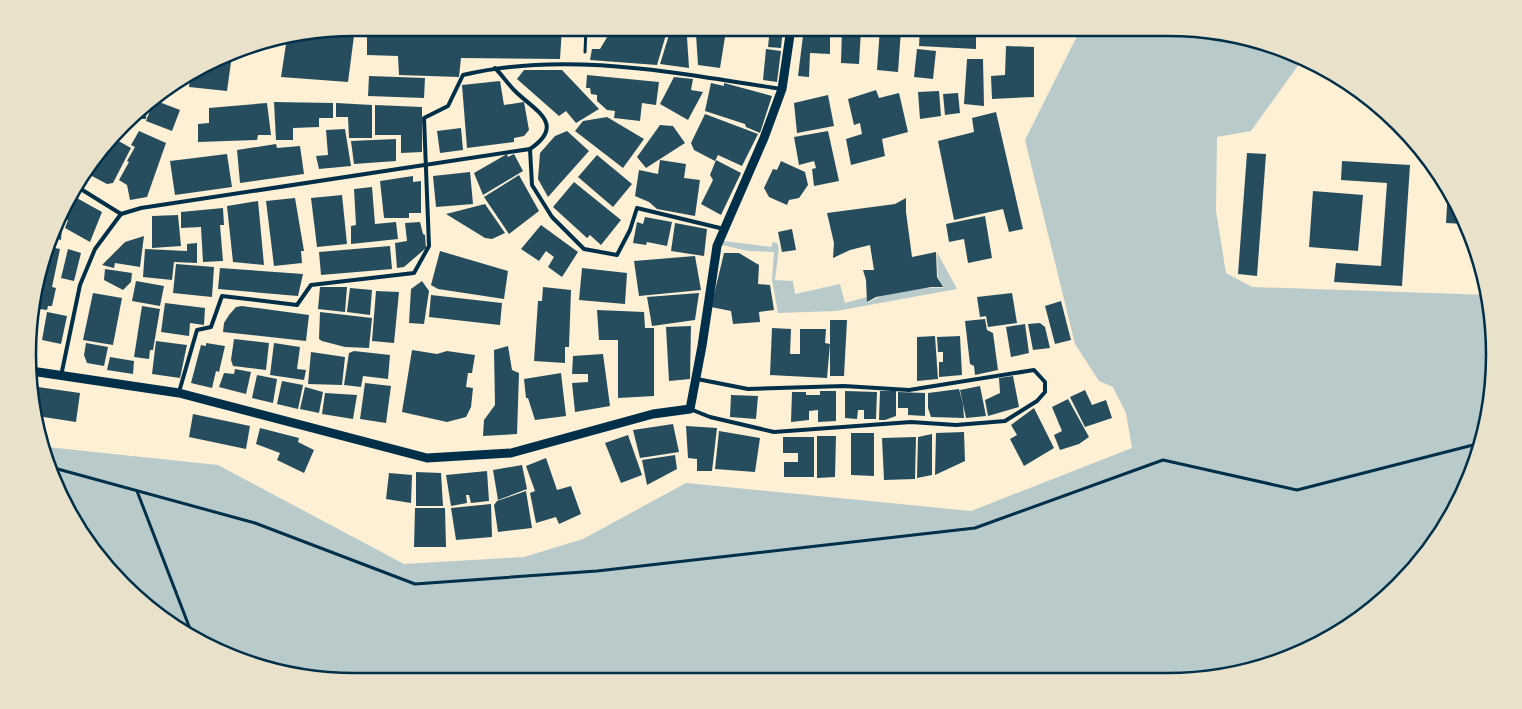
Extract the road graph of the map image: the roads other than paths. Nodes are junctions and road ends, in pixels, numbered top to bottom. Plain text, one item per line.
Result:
1 (790, 36) edge
2 (495, 68) junction
3 (782, 89) junction
4 (530, 149) junction
5 (426, 165) junction
6 (82, 190) edge
7 (121, 214) junction
8 (724, 229) junction
9 (37, 372) edge
10 (61, 376) junction
11 (697, 379) junction
12 (179, 393) junction
13 (690, 409) junction

1 - 3 street
2 - 3 lane
2 - 4 lane
2 - 5 lane
3 - 8 street
4 - 5 lane
4 - 8 lane
5 - 7 lane
5 - 12 lane
6 - 7 lane
7 - 10 lane
8 - 11 street
9 - 10 street
10 - 12 street
11 - 13 street
11 - 13 lane
12 - 13 street

